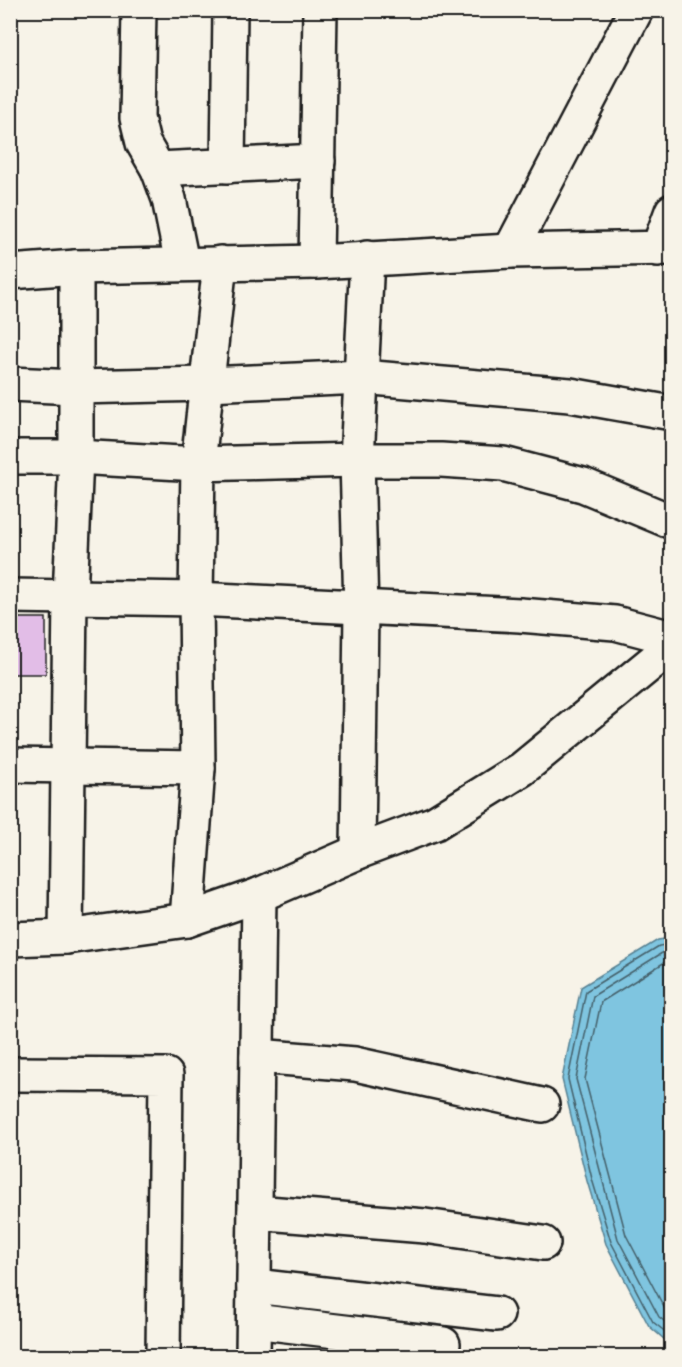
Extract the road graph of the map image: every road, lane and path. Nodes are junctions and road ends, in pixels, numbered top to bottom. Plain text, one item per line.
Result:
1 (139, 10) edge
2 (230, 10) edge
3 (320, 10) edge
4 (636, 10) edge
5 (318, 161) junction
6 (228, 166) junction
7 (158, 169) junction
8 (672, 211) edge
9 (664, 248) edge
10 (510, 251) junction
11 (367, 258) junction
12 (316, 262) junction
13 (220, 263) junction
14 (182, 264) junction
15 (76, 267) junction
16 (10, 272) edge
17 (362, 377) junction
18 (10, 384) edge
19 (207, 384) junction
20 (76, 387) junction
21 (672, 413) edge
22 (10, 457) edge
23 (76, 457) junction
24 (357, 460) junction
25 (198, 464) junction
26 (672, 522) edge
27 (10, 596) edge
28 (70, 597) junction
29 (196, 599) junction
30 (361, 609) junction
31 (669, 650) edge
32 (10, 765) edge
33 (68, 767) junction
34 (198, 768) junction
35 (358, 852) junction
36 (259, 895) junction
37 (187, 921) junction
38 (66, 937) junction
39 (10, 939) edge
40 (257, 1056) junction
41 (10, 1074) edge
42 (542, 1104) dead end
43 (255, 1212) junction
44 (543, 1243) dead end
45 (254, 1286) junction
46 (497, 1314) dead end
47 (254, 1321) junction
48 (443, 1344) dead end
49 (163, 1356) edge
50 (253, 1356) edge

1 - 7 street
2 - 6 street
3 - 5 street
4 - 10 street
5 - 6 street
5 - 12 street
6 - 7 street
7 - 14 street
8 - 9 street
9 - 10 street
10 - 11 street
11 - 12 street
11 - 17 street
12 - 13 street
13 - 14 street
13 - 19 street
14 - 15 street
15 - 16 street
15 - 20 street
17 - 19 street
17 - 21 street
17 - 24 street
18 - 20 street
19 - 20 street
19 - 25 street
20 - 23 street
22 - 23 street
23 - 25 street
23 - 28 street
24 - 25 street
24 - 26 street
24 - 30 street
25 - 29 street
27 - 28 street
28 - 29 street
28 - 33 street
29 - 30 street
29 - 34 street
30 - 31 street
30 - 35 street
31 - 35 street
32 - 33 street
33 - 34 street
33 - 38 street
34 - 37 street
35 - 36 street
36 - 37 street
36 - 40 street
37 - 38 street
38 - 39 street
40 - 42 street
40 - 43 street
41 - 49 street
43 - 44 street
43 - 45 street
45 - 46 street
45 - 47 street
47 - 48 street
47 - 50 street

